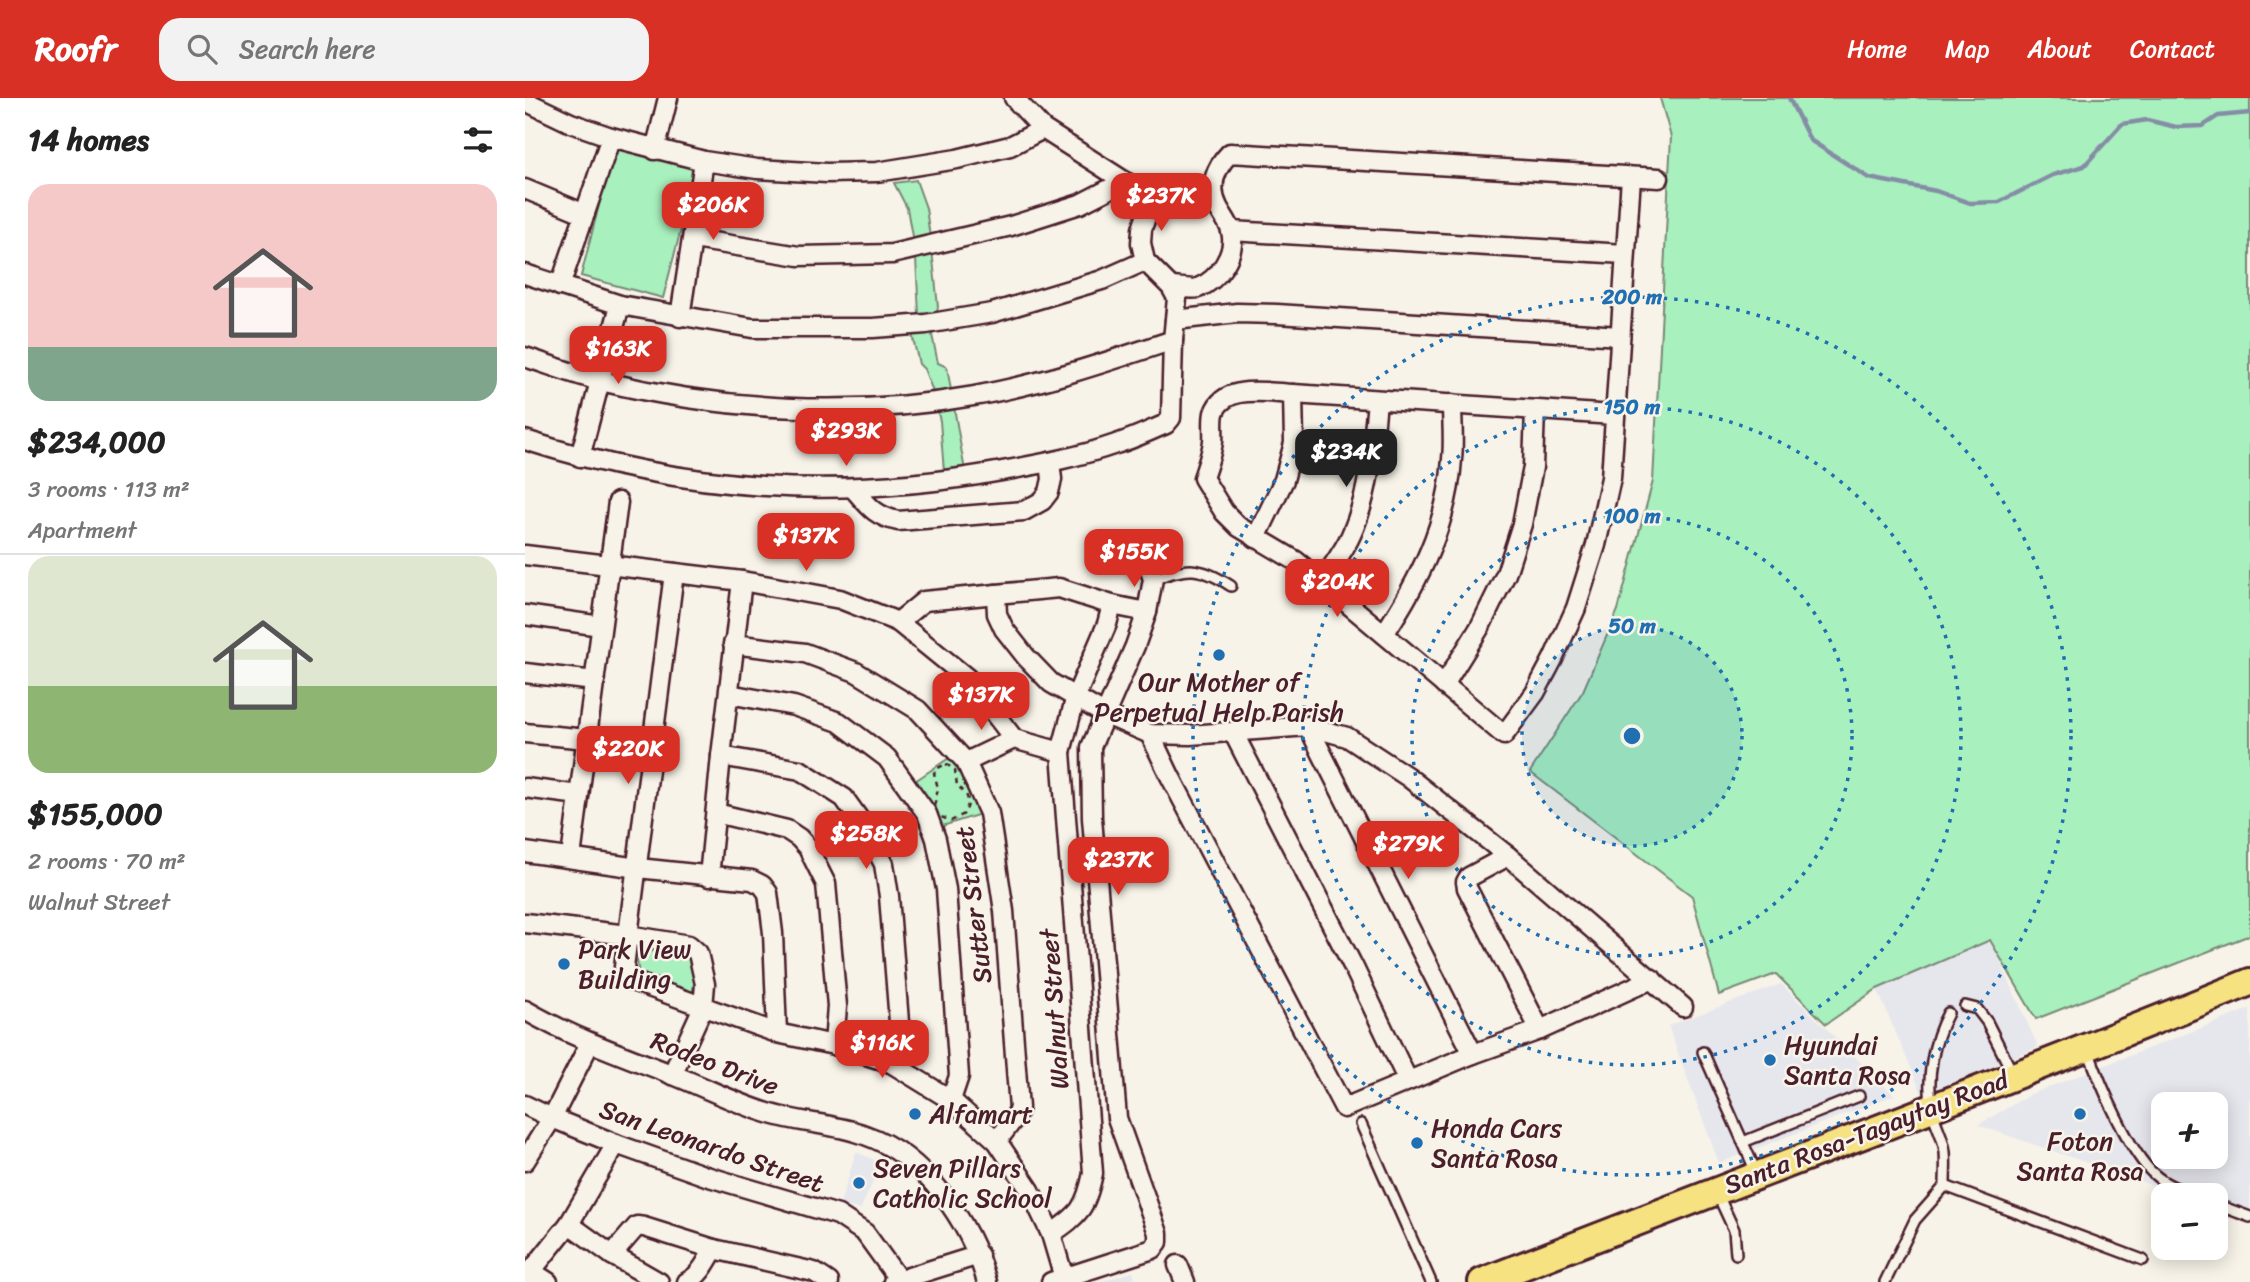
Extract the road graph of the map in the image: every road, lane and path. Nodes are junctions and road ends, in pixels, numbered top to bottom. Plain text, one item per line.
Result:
1 (668, 98) edge
2 (1014, 98) edge
3 (525, 100) edge
4 (1043, 129) junction
5 (611, 137) junction
6 (655, 150) junction
7 (704, 161) junction
8 (1631, 177) junction
9 (1659, 178) dead end
10 (1123, 182) junction
11 (525, 189) edge
12 (585, 214) junction
13 (1231, 231) junction
14 (694, 239) junction
15 (1625, 254) junction
16 (1145, 261) junction
17 (525, 274) edge
18 (560, 286) junction
19 (1171, 287) junction
20 (620, 305) junction
21 (680, 317) junction
22 (1175, 320) junction
23 (1620, 336) junction
24 (1173, 340) junction
25 (525, 357) edge
26 (599, 381) junction
27 (1293, 394) junction
28 (1377, 400) junction
29 (1452, 404) junction
30 (1535, 410) junction
31 (1614, 415) junction
32 (525, 440) edge
33 (580, 457) junction
34 (1050, 462) junction
35 (853, 488) junction
36 (618, 502) dead end
37 (1256, 538) junction
38 (1141, 545) dead end
39 (525, 555) edge
40 (611, 566) junction
41 (674, 573) junction
42 (1153, 579) junction
43 (742, 581) junction
44 (1322, 582) junction
45 (1231, 586) dead end
46 (996, 594) junction
47 (1112, 605) junction
48 (1147, 612) junction
49 (525, 615) edge
50 (898, 621) junction
51 (601, 626) junction
52 (1384, 634) junction
53 (733, 644) junction
54 (525, 673) edge
55 (595, 681) junction
56 (1444, 685) junction
57 (729, 694) junction
58 (1076, 696) junction
59 (1104, 714) junction
60 (1308, 726) junction
61 (525, 733) edge
62 (1233, 733) junction
63 (1150, 734) junction
64 (587, 739) junction
65 (1014, 739) junction
66 (1061, 752) junction
67 (721, 756) junction
68 (966, 762) junction
69 (940, 766) joint
70 (525, 788) edge
71 (579, 795) junction
72 (716, 813) junction
73 (525, 852) edge
74 (1508, 856) junction
75 (571, 857) junction
76 (638, 868) junction
77 (709, 877) junction
78 (525, 923) edge
79 (628, 935) junction
80 (1652, 979) junction
81 (2250, 982) edge
82 (1965, 1006) dead end
83 (703, 1007) junction
84 (1683, 1007) dead end
85 (525, 1010) edge
86 (1948, 1013) dead end
87 (1541, 1030) junction
88 (777, 1033) junction
89 (590, 1043) junction
90 (835, 1045) junction
91 (2088, 1048) junction
92 (1703, 1052) dead end
93 (1473, 1054) junction
94 (891, 1063) junction
95 (672, 1075) junction
96 (2014, 1076) junction
97 (1408, 1081) junction
98 (1859, 1096) dead end
99 (951, 1100) junction
100 (525, 1105) edge
101 (1932, 1109) junction
102 (552, 1118) junction
103 (1361, 1124) dead end
104 (997, 1140) junction
105 (1743, 1142) junction
106 (616, 1144) junction
107 (525, 1161) edge
108 (1757, 1174) junction
109 (2167, 1183) edge
110 (1945, 1186) junction
111 (1716, 1190) junction
112 (2228, 1209) edge
113 (2250, 1217) edge
114 (569, 1224) junction
115 (1051, 1234) junction
116 (714, 1249) junction
117 (1735, 1254) dead end
118 (612, 1255) junction
119 (979, 1255) junction
120 (2143, 1260) dead end
121 (1178, 1265) dead end
122 (528, 1275) edge
123 (1058, 1280) edge
124 (896, 1281) edge
125 (548, 1282) edge
126 (659, 1282) edge
127 (687, 1282) edge
128 (829, 1282) edge
129 (987, 1282) edge
130 (1185, 1282) edge
131 (1431, 1282) edge
132 (1482, 1282) edge
133 (1885, 1282) edge

1 - 6 street
2 - 4 street
3 - 5 street
4 - 7 street
4 - 10 street
5 - 6 street
5 - 12 street
6 - 7 street
7 - 14 street
8 - 9 street
8 - 13 street
8 - 15 street
10 - 14 street
10 - 16 street
11 - 12 street
12 - 18 street
13 - 15 street
13 - 19 street
14 - 21 street
15 - 23 street
16 - 19 street
16 - 21 street
17 - 18 street
18 - 20 street
19 - 22 street
20 - 21 street
20 - 26 street
22 - 23 street
22 - 24 street
23 - 31 street
24 - 26 street
24 - 34 street
25 - 26 street
26 - 33 street
27 - 28 street
27 - 37 street
27 - 37 street
28 - 29 street
28 - 44 street
29 - 30 street
29 - 52 street
30 - 31 street
30 - 56 street
31 - 56 street
32 - 33 street
33 - 35 street
34 - 35 street
34 - 35 street
36 - 40 street
37 - 44 street
38 - 42 street
39 - 40 street
40 - 41 street
40 - 51 street
41 - 43 street
41 - 76 street
42 - 45 lane
42 - 48 street
43 - 50 street
43 - 53 street
44 - 52 street
46 - 47 street
46 - 50 street
46 - 58 street
47 - 48 street
47 - 58 street, Walnut Street
48 - 59 street
49 - 51 street
50 - 65 street
51 - 55 street
52 - 56 street
53 - 57 street
53 - 68 street, Sutter Street
54 - 55 street
55 - 64 street
57 - 67 street
57 - 99 street
58 - 59 street
58 - 66 street, Walnut Street
59 - 63 street
59 - 123 street
60 - 62 street
60 - 74 street
60 - 93 street
61 - 64 street
62 - 63 street
62 - 97 street
63 - 97 street
64 - 71 street
65 - 66 street
65 - 68 street
66 - 115 street, Walnut Street
67 - 72 street
67 - 94 street
68 - 104 street, Sutter Street
69 - 69 path
70 - 71 street
71 - 75 street
72 - 77 street
72 - 90 street
73 - 75 street
74 - 80 street
74 - 87 street
75 - 76 street
76 - 77 street
76 - 79 street
77 - 88 street
78 - 79 street
79 - 83 street
79 - 83 street
80 - 84 street
80 - 87 street
81 - 91 main road, Santa Rosa-Tagaytay Road
82 - 96 lane
83 - 88 street
83 - 95 street
85 - 89 street, Rodeo Drive
86 - 101 lane
87 - 93 street
88 - 90 street
89 - 95 street, Rodeo Drive
89 - 102 street
90 - 94 street
91 - 96 main road, Santa Rosa-Tagaytay Road
91 - 109 lane
92 - 105 lane
93 - 97 street
94 - 99 street
95 - 119 street, Rodeo Drive
96 - 101 main road, Santa Rosa-Tagaytay Road
98 - 105 lane
99 - 104 street
100 - 102 street, San Leonardo Street
101 - 108 main road, Santa Rosa-Tagaytay Road
101 - 110 lane
102 - 106 street, San Leonardo Street
102 - 107 street
103 - 131 lane
104 - 115 street
105 - 108 lane
106 - 114 street
106 - 124 street, San Leonardo Street
108 - 111 main road, Santa Rosa-Tagaytay Road
110 - 120 lane
110 - 133 lane
111 - 117 lane
111 - 132 main road, Santa Rosa-Tagaytay Road
112 - 113 lane
114 - 118 street
114 - 122 street
115 - 123 street
116 - 118 street
116 - 127 street
116 - 128 street
118 - 126 street
119 - 124 street
119 - 129 street, Rodeo Drive
121 - 130 street
122 - 125 street

